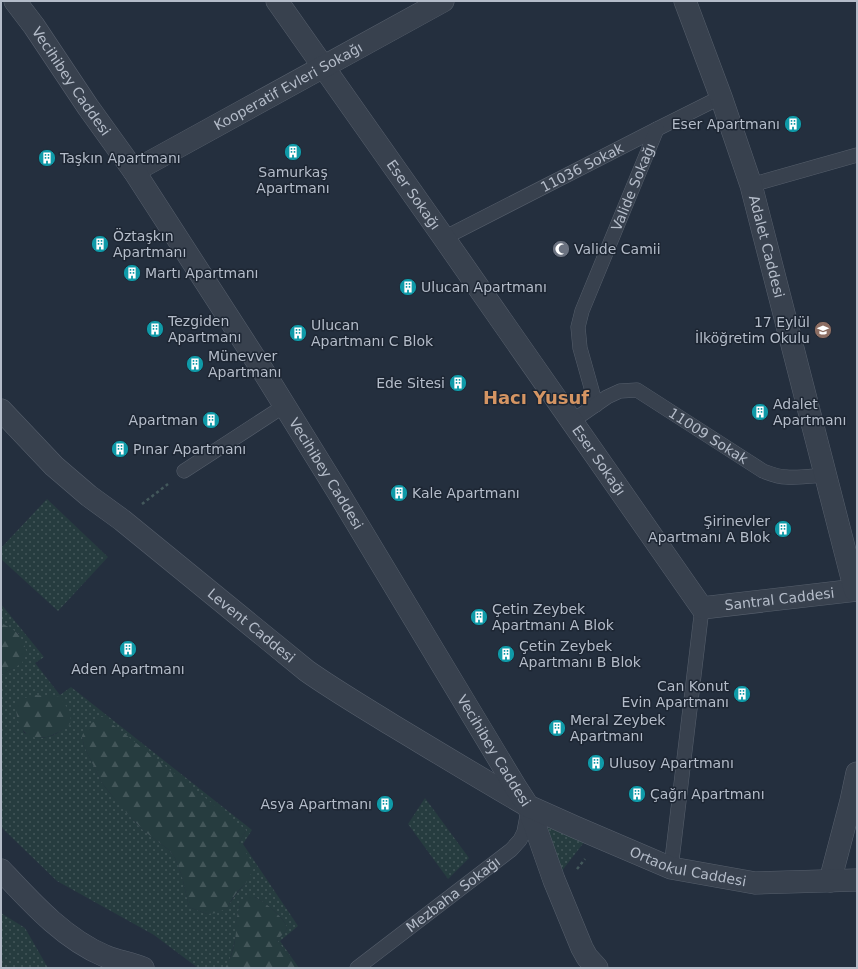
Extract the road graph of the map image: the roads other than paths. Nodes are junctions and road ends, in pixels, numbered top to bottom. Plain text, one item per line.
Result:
1 (15, 1) edge
2 (278, 1) edge
3 (443, 1) edge
4 (685, 1) edge
5 (323, 67) junction
6 (721, 97) junction
7 (657, 129) junction
8 (857, 155) edge
9 (134, 171) junction
10 (751, 185) junction
11 (444, 238) junction
12 (596, 405) junction
13 (284, 406) junction
14 (1, 410) edge
15 (571, 422) junction
16 (184, 471) road end
17 (825, 475) junction
18 (856, 590) edge
19 (702, 608) junction
20 (857, 773) edge
21 (528, 806) junction
22 (671, 868) junction
23 (1, 870) edge
24 (857, 880) edge
25 (830, 881) junction
26 (143, 968) edge
27 (357, 968) edge
28 (597, 968) edge

1 - 9 street, Vecihibey Caddesi
2 - 5 street, Eser Sokağı
3 - 5 street, Kooperatif Evleri Sokağı
4 - 6 street, Adalet Caddesi
5 - 9 street, Kooperatif Evleri Sokağı
5 - 11 street, Eser Sokağı
6 - 7 lane, 11036 Sokak
6 - 10 street, Adalet Caddesi
7 - 11 lane, 11036 Sokak
7 - 12 lane, Valide Sokağı
8 - 10 lane
9 - 13 street, Vecihibey Caddesi
10 - 17 street, Adalet Caddesi
11 - 15 street, Eser Sokağı
12 - 15 lane, 11009 Sokak
12 - 17 lane, 11009 Sokak
13 - 16 lane
13 - 21 street, Vecihibey Caddesi
14 - 21 street, Levent Caddesi
15 - 19 street, Eser Sokağı
17 - 18 street, Adalet Caddesi
18 - 19 street, Santral Caddesi
19 - 22 lane
20 - 25 street
21 - 22 street, Ortaokul Caddesi
21 - 27 lane, Mezbaha Sokağı
21 - 28 street, Vecihibey Caddesi
22 - 25 street, Ortaokul Caddesi
23 - 26 street
24 - 25 street, Ortaokul Caddesi

